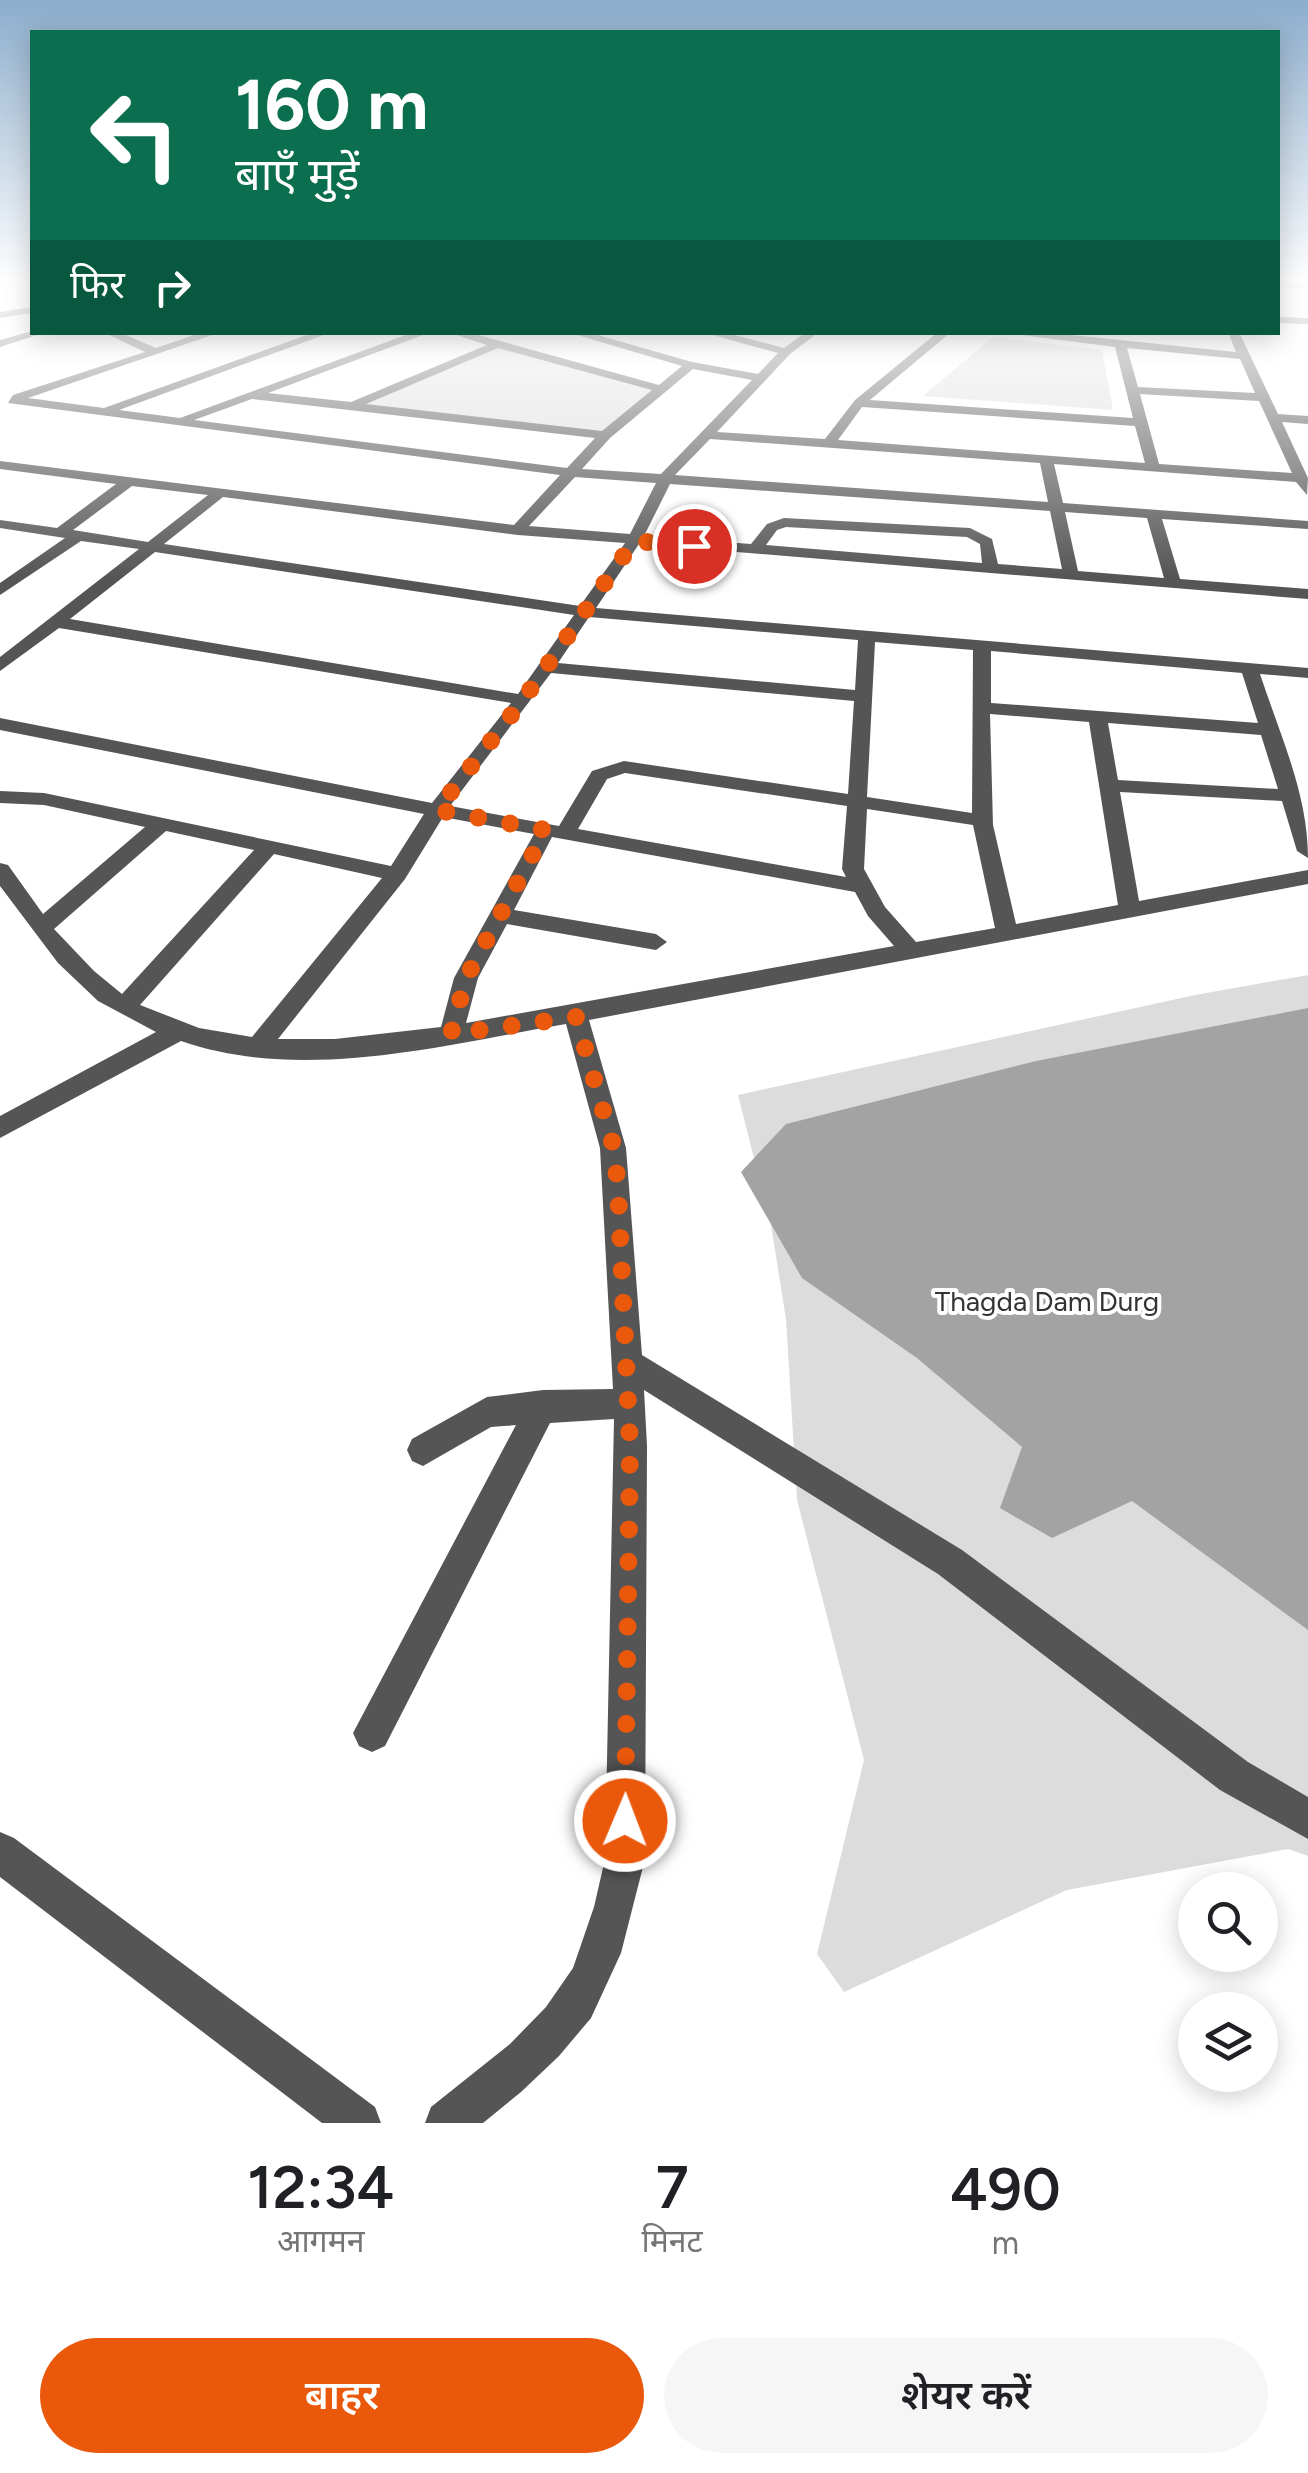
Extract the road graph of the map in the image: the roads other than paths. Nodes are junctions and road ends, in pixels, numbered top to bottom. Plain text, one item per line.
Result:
1 (75, 379) edge
2 (194, 379) edge
3 (296, 379) edge
4 (415, 379) edge
5 (623, 379) edge
6 (674, 379) edge
7 (759, 379) edge
8 (888, 379) edge
9 (1129, 379) edge
10 (1255, 379) edge
11 (662, 389) junction
12 (1132, 390) junction
13 (252, 395) junction
14 (1263, 397) junction
15 (6, 402) edge
16 (859, 403) junction
17 (351, 406) junction
18 (104, 411) junction
19 (1273, 418) junction
20 (1308, 420) edge
21 (179, 421) junction
22 (1141, 422) junction
23 (605, 434) junction
24 (706, 435) junction
25 (828, 444) junction
26 (1046, 460) junction
27 (1300, 461) edge
28 (0, 465) edge
29 (1153, 467) junction
30 (568, 472) junction
31 (666, 477) junction
32 (1301, 478) junction
33 (129, 481) junction
34 (220, 493) junction
35 (1308, 493) edge
36 (1054, 506) junction
37 (1153, 513) junction
38 (0, 524) edge
39 (1308, 525) edge
40 (518, 530) junction
41 (69, 534) junction
42 (634, 541) junction
43 (151, 547) junction
44 (754, 550) junction
45 (991, 569) junction
46 (1071, 576) junction
47 (4, 583) edge
48 (1174, 584) junction
49 (1308, 594) edge
50 (585, 612) junction
51 (55, 622) junction
52 (867, 636) junction
53 (982, 646) junction
54 (0, 666) edge
55 (546, 667) junction
56 (1249, 668) junction
57 (1308, 672) edge
58 (863, 696) junction
59 (523, 700) junction
60 (983, 708) junction
61 (1097, 716) junction
62 (0, 724) edge
63 (1270, 730) junction
64 (1110, 785) junction
65 (1292, 796) junction
66 (0, 797) edge
67 (856, 804) junction
68 (437, 810) junction
69 (979, 820) junction
70 (159, 826) junction
71 (555, 832) junction
72 (268, 848) junction
73 (1308, 851) edge
74 (0, 870) edge
75 (398, 874) junction
76 (1308, 877) edge
77 (859, 886) junction
78 (1130, 910) junction
79 (499, 914) junction
80 (41, 928) junction
81 (1008, 933) junction
82 (656, 942) dead end
83 (911, 951) junction
84 (126, 1004) junction
85 (576, 1017) junction
86 (180, 1030) junction
87 (451, 1034) junction
88 (259, 1046) junction
89 (0, 1128) edge
90 (626, 1362) junction
91 (628, 1403) junction
92 (543, 1406) junction
93 (423, 1450) dead end
94 (372, 1733) dead end
95 (1308, 1819) edge
96 (0, 1852) edge
97 (359, 2123) edge
98 (447, 2123) edge

1 - 15 street
2 - 18 street
3 - 13 street
4 - 17 street
5 - 11 street
6 - 11 street
7 - 24 street
8 - 16 street
9 - 12 street
10 - 14 street
11 - 23 street
12 - 14 street
12 - 22 street
13 - 17 street
13 - 21 street
14 - 19 street
15 - 18 street
16 - 22 street
16 - 25 street
17 - 23 street
18 - 21 street
19 - 20 street
19 - 27 street
21 - 30 street
22 - 29 street
23 - 30 street
24 - 25 street
24 - 31 street
25 - 26 street
26 - 29 street
26 - 36 street
27 - 32 street
28 - 33 street
29 - 32 street
30 - 31 street
30 - 40 street
31 - 36 street
31 - 42 street
32 - 35 street
33 - 34 street
33 - 41 street
34 - 40 street
34 - 43 street
36 - 37 street
36 - 46 street
37 - 39 street
37 - 48 street
38 - 41 street
40 - 42 street
41 - 43 street
41 - 47 street
42 - 44 street
42 - 50 street
43 - 50 street
43 - 51 street
44 - 45 street
44 - 45 street
45 - 46 street
46 - 48 street
48 - 49 street
50 - 52 street
50 - 55 street
51 - 54 street
51 - 59 street
52 - 53 street
52 - 58 street
53 - 56 street
53 - 60 street
55 - 58 street
55 - 59 street
56 - 57 street
56 - 63 street
58 - 67 street
59 - 68 street
60 - 61 street
60 - 69 street
61 - 63 street
61 - 64 street
62 - 68 street
63 - 65 street
64 - 65 street
64 - 78 street
65 - 73 street
66 - 70 street
67 - 69 street
67 - 71 street
67 - 77 street
68 - 71 street
68 - 75 street
69 - 81 street
70 - 72 street
70 - 80 street
71 - 77 street
71 - 79 street
72 - 75 street
72 - 84 street
74 - 80 street
75 - 88 street
76 - 78 street
77 - 83 street
78 - 81 street
79 - 82 street
79 - 87 street
80 - 84 street
81 - 83 street
83 - 85 street
84 - 86 street
85 - 87 street
85 - 90 street
86 - 88 street
86 - 89 street
87 - 88 street
90 - 91 street
90 - 95 street
91 - 92 street
91 - 98 street
92 - 93 street
92 - 94 street
96 - 97 street

